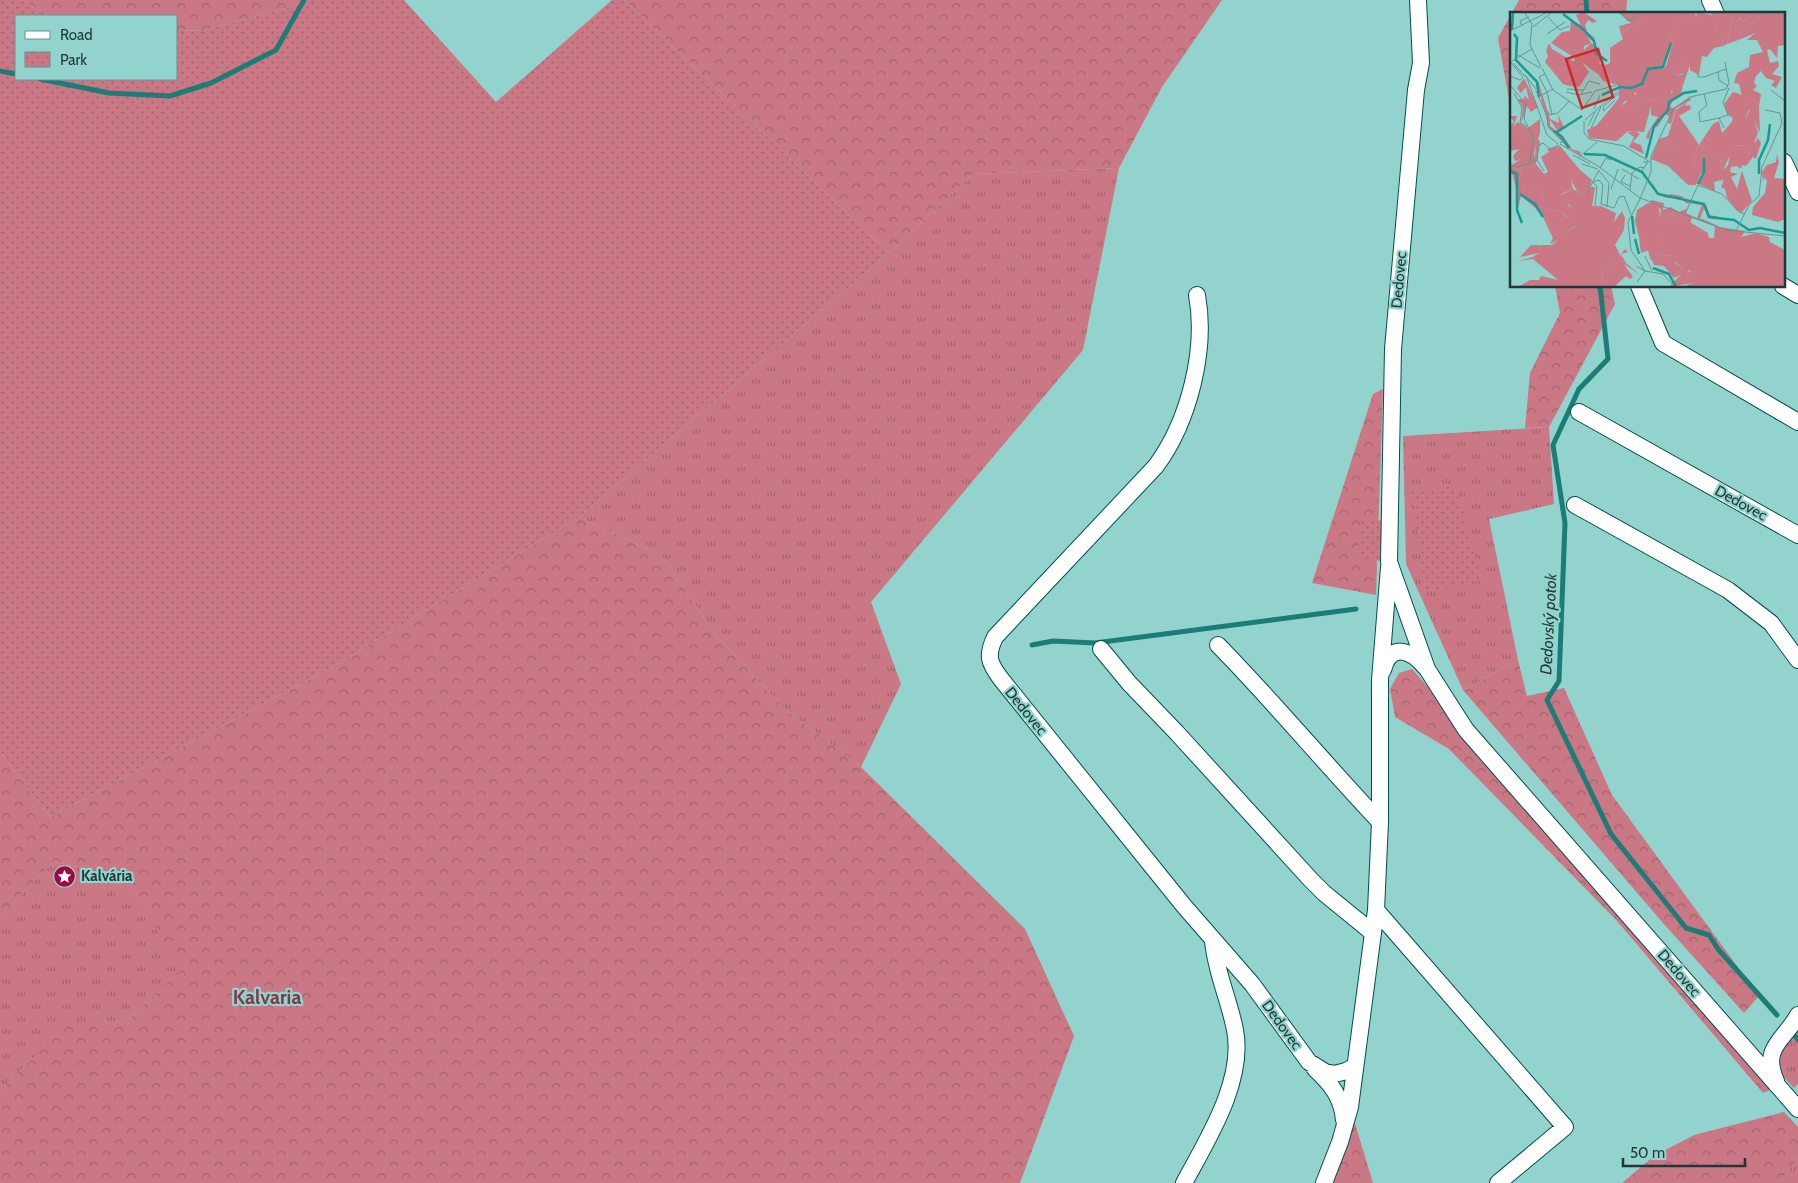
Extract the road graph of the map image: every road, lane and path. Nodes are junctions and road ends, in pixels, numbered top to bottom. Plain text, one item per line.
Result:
1 (1418, 0) edge
2 (1710, 0) edge
3 (1715, 12) edge
4 (1786, 166) edge
5 (1798, 192) edge
6 (1639, 288) edge
7 (1786, 288) edge
8 (1197, 295) dead end
9 (1798, 295) edge
10 (1579, 412) dead end
11 (1798, 422) edge
12 (1575, 505) dead end
13 (1798, 535) edge
14 (1389, 562) junction
15 (1218, 645) dead end
16 (1101, 650) dead end
17 (1798, 660) edge
18 (1427, 669) junction
19 (1380, 680) junction
20 (1380, 822) junction
21 (1376, 910) junction
22 (1373, 933) junction
23 (1213, 941) junction
24 (1796, 1018) edge
25 (1309, 1062) junction
26 (1355, 1066) junction
27 (1778, 1086) junction
28 (1798, 1109) edge
29 (1340, 1142) junction
30 (1184, 1183) edge
31 (1324, 1183) edge
32 (1498, 1183) edge

1 - 14 street, Dedovec
2 - 3 street
4 - 5 street
6 - 11 street
7 - 9 street
8 - 23 street, Dedovec
10 - 13 street, Dedovec
12 - 17 street
14 - 18 street, Dedovec
14 - 19 street, Dedovec
15 - 20 street
16 - 22 street
18 - 19 street
18 - 27 street, Dedovec
19 - 20 street, Dedovec
20 - 21 street, Dedovec
21 - 22 street, Dedovec
21 - 32 street
22 - 26 street, Dedovec
23 - 25 street, Dedovec
23 - 30 street
24 - 27 street
25 - 26 street, Dedovec
25 - 29 street
26 - 29 street, Dedovec
27 - 28 street, Dedovec
29 - 31 street, Dedovec

